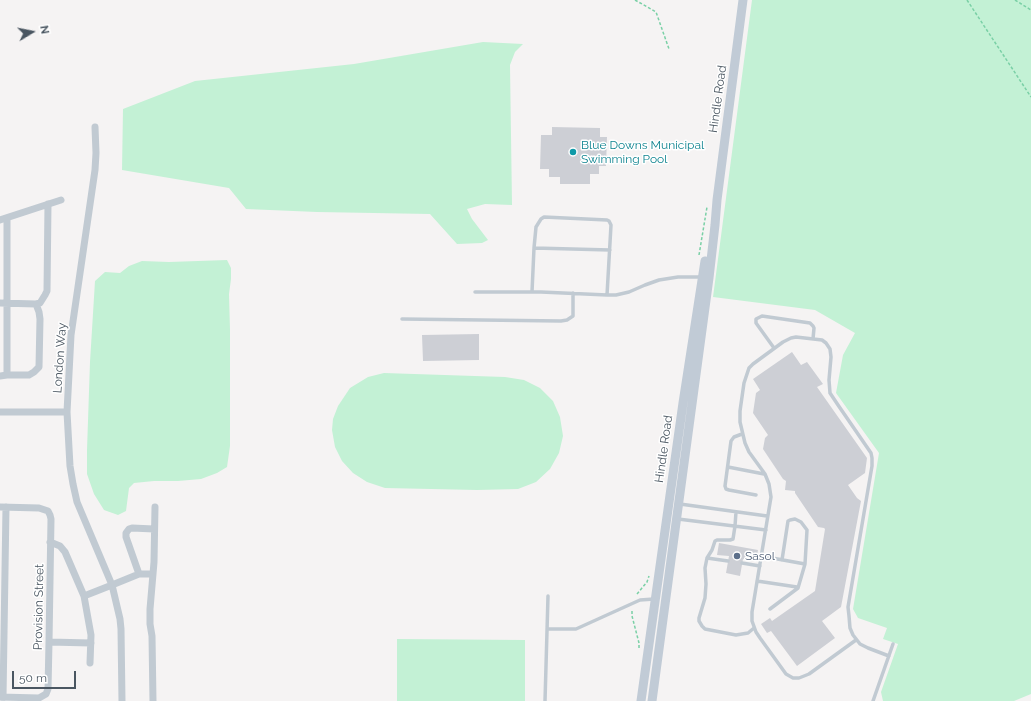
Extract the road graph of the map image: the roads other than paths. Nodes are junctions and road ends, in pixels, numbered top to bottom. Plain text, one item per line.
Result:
1 (743, 0) edge
2 (95, 127) dead end
3 (61, 200) dead end
4 (48, 204) junction
5 (4, 219) edge
6 (534, 248) junction
7 (610, 250) junction
8 (705, 278) junction
9 (475, 292) dead end
10 (532, 292) junction
11 (573, 293) junction
12 (607, 295) junction
13 (4, 303) edge
14 (38, 304) junction
15 (402, 319) dead end
16 (813, 339) junction
17 (774, 348) junction
18 (3, 375) edge
19 (0, 412) edge
20 (67, 412) junction
21 (742, 434) junction
22 (728, 467) junction
23 (765, 474) junction
24 (756, 495) dead end
25 (669, 502) junction
26 (679, 503) junction
27 (3, 507) edge
28 (155, 507) dead end
29 (736, 512) junction
30 (767, 516) junction
31 (667, 517) junction
32 (677, 518) junction
33 (735, 526) junction
34 (154, 529) junction
35 (766, 530) junction
36 (50, 542) junction
37 (761, 556) junction
38 (707, 558) junction
39 (782, 560) junction
40 (728, 561) dead end
41 (742, 563) dead end
42 (805, 564) junction
43 (760, 566) junction
44 (140, 574) junction
45 (153, 574) junction
46 (757, 581) junction
47 (116, 583) junction
48 (798, 588) junction
49 (84, 596) junction
50 (548, 596) dead end
51 (655, 599) junction
52 (770, 609) dead end
53 (754, 628) junction
54 (547, 629) junction
55 (856, 640) junction
56 (49, 642) junction
57 (91, 643) junction
58 (893, 644) dead end
59 (889, 656) junction
60 (90, 663) dead end
61 (2, 698) edge
62 (122, 701) edge
63 (153, 701) edge
64 (545, 701) edge
65 (642, 701) edge
66 (652, 701) edge
67 (873, 701) edge

1 - 8 main road, Hindle Road
2 - 20 street, London Way
3 - 4 street
4 - 5 street
4 - 14 street
5 - 13 street
6 - 7 lane
6 - 7 lane
6 - 10 lane
7 - 12 lane
8 - 12 lane
8 - 25 main road, Hindle Road
8 - 26 main road, Hindle Road
9 - 10 lane
10 - 11 lane
11 - 12 lane
11 - 15 lane
13 - 14 street
13 - 18 street
14 - 18 street
16 - 17 lane
16 - 17 lane
16 - 55 lane
17 - 21 lane
19 - 20 street
20 - 47 street, London Way
21 - 22 lane
21 - 23 lane
22 - 23 lane
22 - 24 lane
23 - 30 lane
25 - 26 lane
25 - 31 main road, Hindle Road
26 - 29 lane
26 - 32 main road, Hindle Road
27 - 36 street, Provision Street
27 - 61 street
28 - 34 street
29 - 30 lane
29 - 33 lane
30 - 35 lane
31 - 32 lane
31 - 51 main road, Hindle Road
32 - 33 lane
32 - 66 main road, Hindle Road
33 - 35 lane
33 - 38 lane
34 - 44 street
34 - 45 street
35 - 37 lane
36 - 49 street
36 - 56 street, Provision Street
37 - 39 lane
37 - 43 lane
38 - 40 lane
38 - 53 lane
39 - 42 lane
39 - 42 lane
41 - 43 lane
42 - 48 lane
43 - 46 lane
44 - 45 street
44 - 47 street
45 - 63 street
46 - 48 lane
46 - 53 lane
47 - 49 street
47 - 62 street, London Way
48 - 52 lane
49 - 57 street
50 - 54 lane
51 - 54 lane
51 - 65 main road, Hindle Road
53 - 55 lane
54 - 64 lane
55 - 59 lane
56 - 57 street
56 - 61 street, Provision Street
57 - 60 street
58 - 59 lane
59 - 67 lane

